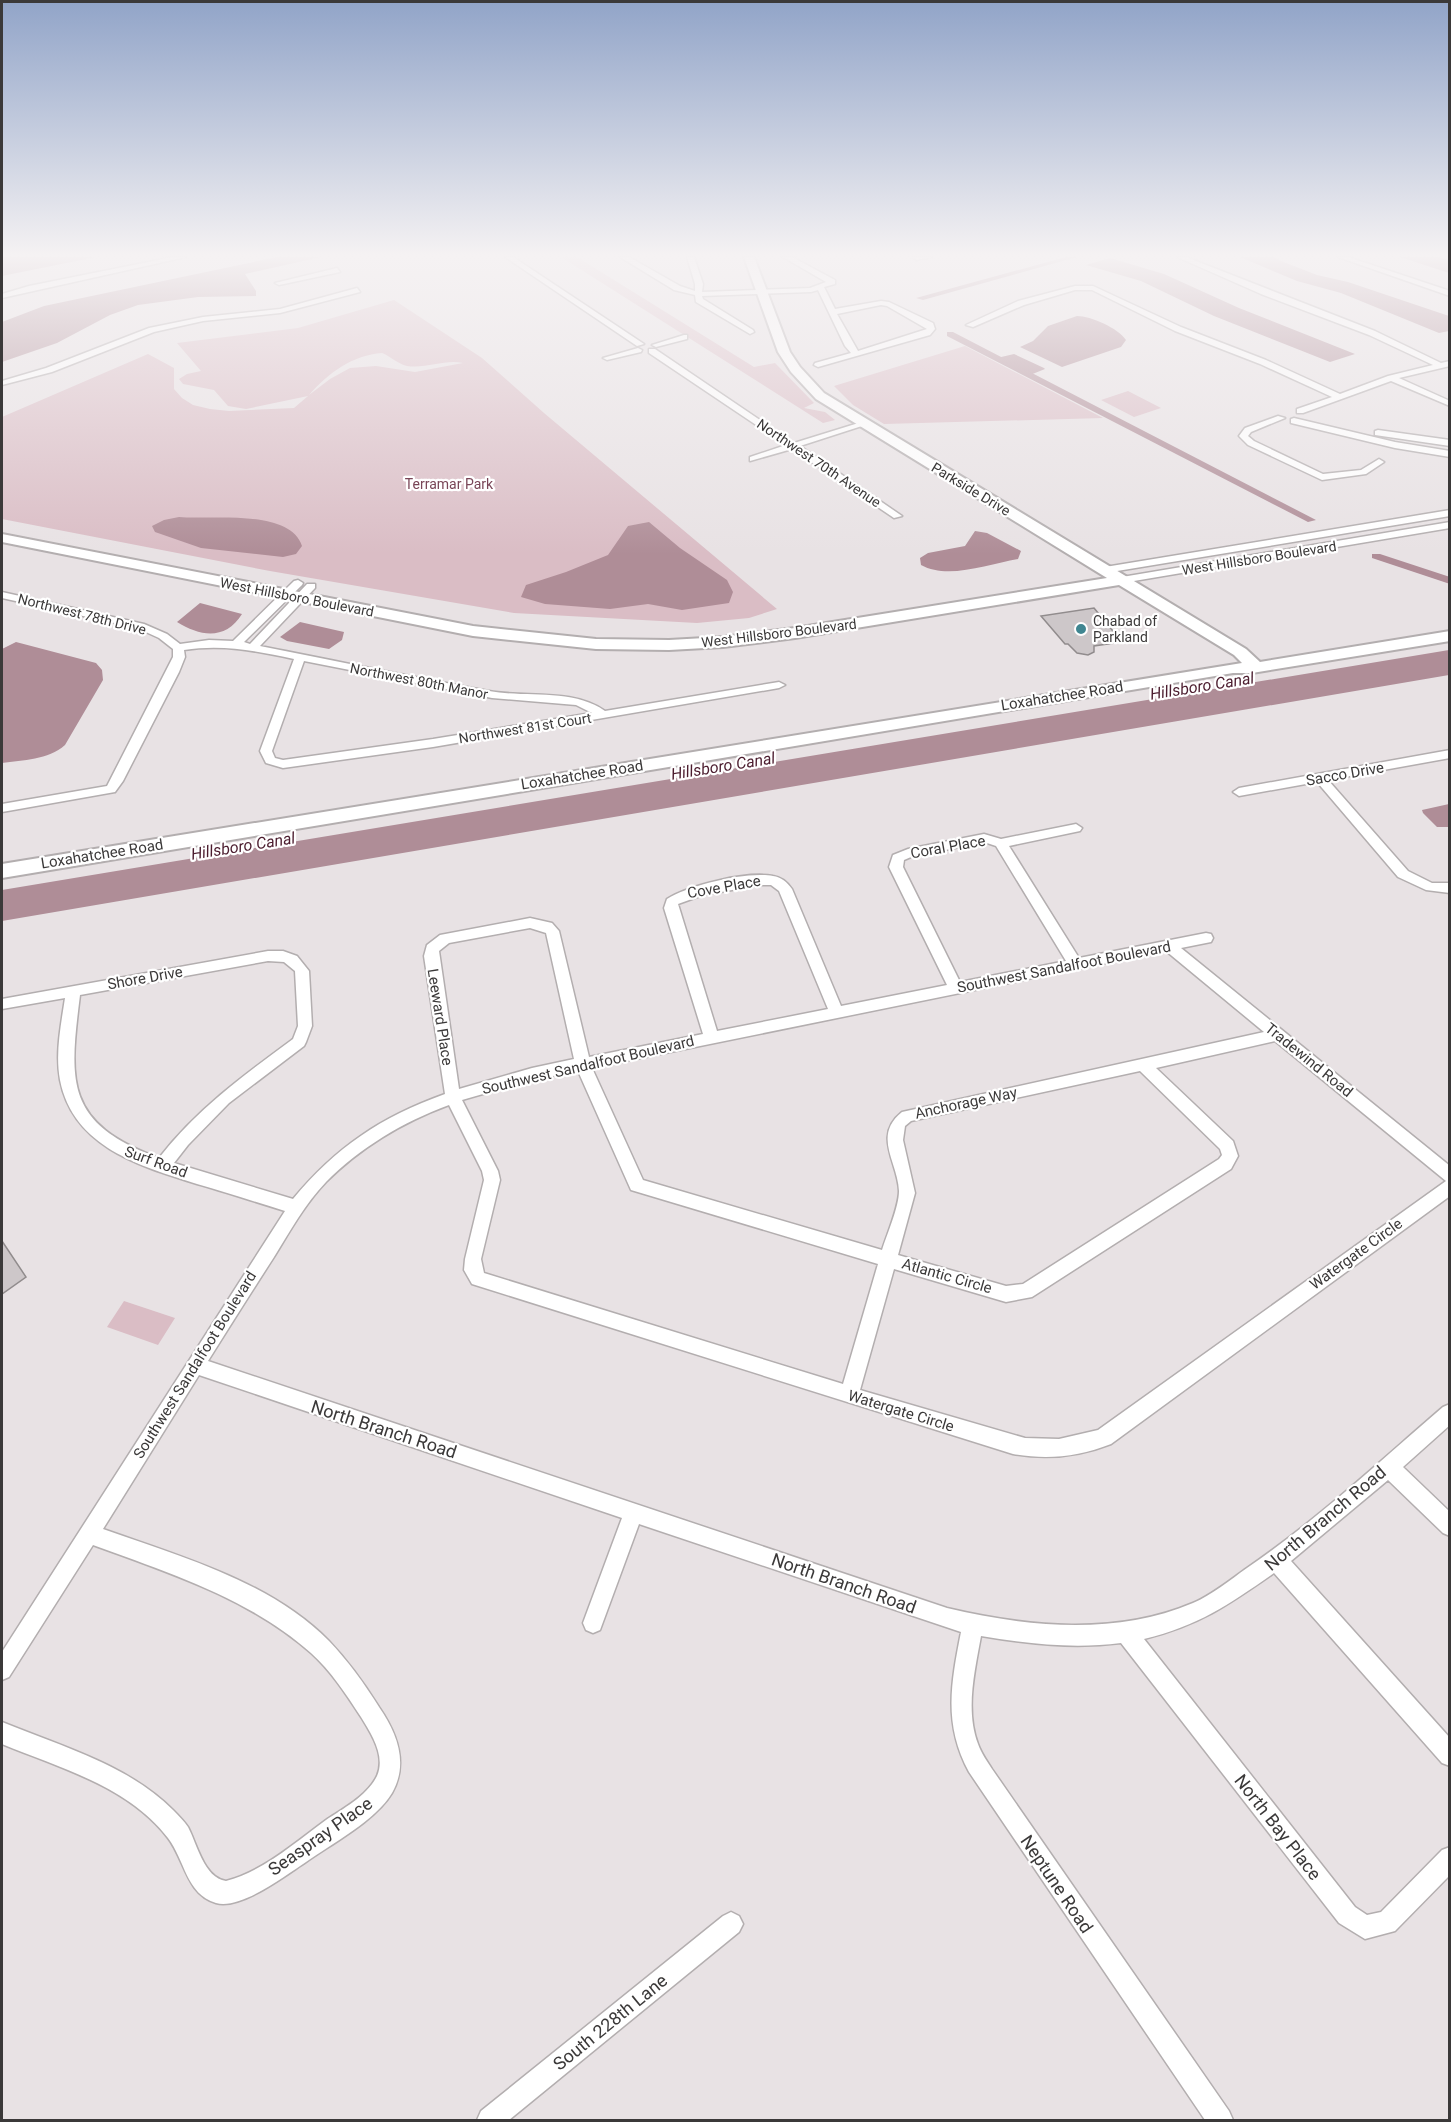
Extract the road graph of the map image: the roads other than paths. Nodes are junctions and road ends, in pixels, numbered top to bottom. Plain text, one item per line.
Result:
1 (85, 356) edge
2 (614, 356) edge
3 (665, 356) edge
4 (787, 356) edge
5 (849, 356) edge
6 (1248, 356) edge
7 (1420, 356) edge
8 (608, 358) dead end
9 (1449, 363) edge
10 (818, 365) dead end
11 (1439, 365) junction
12 (1391, 378) junction
13 (2, 383) edge
14 (1340, 397) junction
15 (1449, 404) edge
16 (1303, 414) junction
17 (1281, 418) junction
18 (1294, 421) junction
19 (862, 423) junction
20 (1449, 443) edge
21 (793, 447) junction
22 (1449, 454) edge
23 (753, 459) dead end
24 (1379, 462) dead end
25 (1449, 513) edge
26 (897, 516) dead end
27 (2, 525) edge
28 (1449, 525) edge
29 (2, 538) edge
30 (1105, 570) junction
31 (1122, 580) junction
32 (299, 590) junction
33 (2, 595) edge
34 (1449, 628) edge
35 (1449, 636) edge
36 (236, 644) junction
37 (253, 647) junction
38 (178, 648) junction
39 (300, 658) junction
40 (1247, 666) junction
41 (779, 685) dead end
42 (538, 699) junction
43 (603, 715) junction
44 (542, 724) junction
45 (1449, 754) edge
46 (1320, 778) junction
47 (1239, 792) dead end
48 (2, 808) edge
49 (1076, 828) dead end
50 (1001, 843) junction
51 (2, 871) edge
52 (1449, 888) edge
53 (1206, 938) dead end
54 (1168, 945) junction
55 (1075, 964) junction
56 (956, 988) junction
57 (73, 991) junction
58 (2, 1004) edge
59 (837, 1013) junction
60 (1278, 1035) junction
61 (712, 1038) junction
62 (583, 1064) junction
63 (1143, 1065) junction
64 (453, 1098) junction
65 (162, 1166) junction
66 (1449, 1176) edge
67 (1449, 1186) edge
68 (296, 1207) junction
69 (888, 1259) junction
70 (195, 1365) junction
71 (849, 1395) junction
72 (1449, 1413) edge
73 (1388, 1466) junction
74 (634, 1512) junction
75 (1449, 1526) edge
76 (88, 1533) junction
77 (1276, 1561) junction
78 (593, 1623) dead end
79 (973, 1625) junction
80 (1126, 1632) junction
81 (2, 1667) edge
82 (2, 1733) edge
83 (1449, 1755) edge
84 (1449, 1858) edge
85 (731, 1924) dead end
86 (1216, 2119) edge
87 (490, 2121) edge

1 - 13 street
2 - 8 street
3 - 21 street, Northwest 70th Avenue
4 - 19 street, Parkside Drive
5 - 10 street
6 - 14 street
7 - 11 street
9 - 11 street
11 - 12 street
12 - 14 street
12 - 15 street
14 - 16 street
16 - 17 street
16 - 18 street
16 - 20 street
17 - 18 street
17 - 24 street
18 - 22 street
19 - 21 street
19 - 30 street, Parkside Drive
21 - 23 street
21 - 26 street, Northwest 70th Avenue
25 - 30 street, West Hillsboro Boulevard
27 - 32 street, West Hillsboro Boulevard
28 - 31 street, West Hillsboro Boulevard
29 - 32 street, West Hillsboro Boulevard
30 - 31 street, Parkside Drive
30 - 32 street, West Hillsboro Boulevard
31 - 32 street, West Hillsboro Boulevard
31 - 40 street, Parkside Drive
32 - 36 street
32 - 37 street
33 - 38 street, Northwest 78th Drive
34 - 40 street, Loxahatchee Road
35 - 40 street, Loxahatchee Road
36 - 37 street
36 - 38 street
37 - 39 street
38 - 48 street
39 - 42 street, Northwest 80th Manor
39 - 44 street, Northwest 81st Court
40 - 51 street, Loxahatchee Road
41 - 43 street, Northwest 81st Court
42 - 43 street, Northwest 80th Manor
42 - 44 street
43 - 44 street, Northwest 81st Court
45 - 46 street, Sacco Drive
46 - 47 street, Sacco Drive
46 - 52 street
49 - 50 street
50 - 55 street, Coral Place
50 - 56 street, Coral Place
53 - 54 street, Southwest Sandalfoot Boulevard
54 - 55 street, Southwest Sandalfoot Boulevard
54 - 60 street, Tradewind Road
55 - 56 street, Southwest Sandalfoot Boulevard
56 - 59 street, Southwest Sandalfoot Boulevard
57 - 58 street, Shore Drive
57 - 65 street, Surf Road
57 - 65 street, Shore Drive
59 - 61 street, Southwest Sandalfoot Boulevard
59 - 61 street, Cove Place
60 - 63 street, Anchorage Way
60 - 66 street, Tradewind Road
61 - 62 street, Southwest Sandalfoot Boulevard
62 - 64 street, Southwest Sandalfoot Boulevard
62 - 64 street, Leeward Place
62 - 69 street, Atlantic Circle
63 - 69 street, Anchorage Way
63 - 69 street, Atlantic Circle
64 - 68 street, Southwest Sandalfoot Boulevard
64 - 71 street, Watergate Circle
65 - 68 street, Surf Road
67 - 71 street, Watergate Circle
68 - 70 street, Southwest Sandalfoot Boulevard
69 - 71 street, Anchorage Way
70 - 74 street, North Branch Road
70 - 76 street, Southwest Sandalfoot Boulevard
72 - 73 street, North Branch Road
73 - 75 street
73 - 77 street, North Branch Road
74 - 78 street
74 - 79 street, North Branch Road
76 - 81 street, Southwest Sandalfoot Boulevard
76 - 82 street, Seaspray Place
77 - 80 street, North Branch Road
77 - 83 street
79 - 80 street, North Branch Road
79 - 86 street, Neptune Road
80 - 84 street, North Bay Place
85 - 87 street, South 228th Lane

